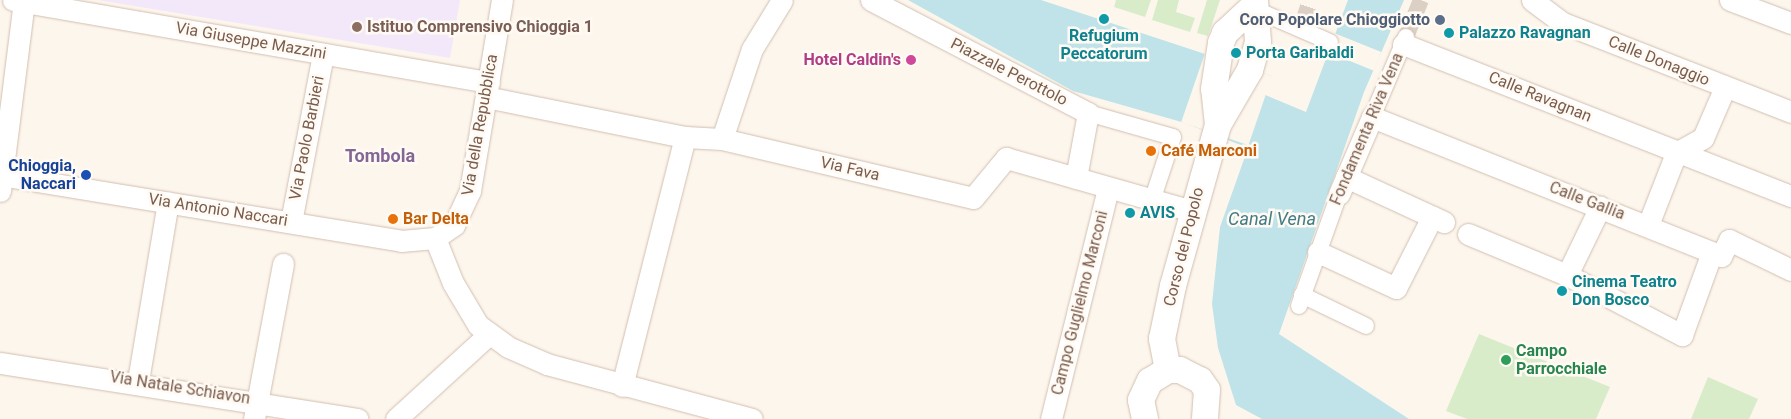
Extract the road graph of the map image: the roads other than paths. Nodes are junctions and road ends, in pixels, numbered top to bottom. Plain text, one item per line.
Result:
1 (502, 0) edge
2 (782, 0) edge
3 (871, 0) edge
4 (1532, 0) edge
5 (1730, 0) edge
6 (20, 1) edge
7 (1254, 4) edge
8 (1791, 23) edge
9 (1404, 40) joint
10 (1330, 42) dead end
11 (323, 54) junction
12 (1725, 87) junction
13 (487, 89) junction
14 (1791, 112) edge
15 (1088, 113) junction
16 (1372, 117) junction
17 (1216, 130) junction
18 (685, 137) junction
19 (722, 140) junction
20 (1676, 153) junction
21 (1076, 178) junction
22 (1, 180) edge
23 (1342, 186) junction
24 (1108, 188) junction
25 (1791, 196) edge
26 (1153, 198) junction
27 (168, 202) junction
28 (1600, 207) junction
29 (1192, 211) junction
30 (291, 222) junction
31 (1648, 225) junction
32 (1468, 234) dead end
33 (435, 238) junction
34 (1318, 252) junction
35 (1712, 252) junction
36 (283, 264) dead end
37 (1791, 270) edge
38 (1567, 275) junction
39 (1366, 326) dead end
40 (488, 335) junction
41 (0, 363) edge
42 (1168, 370) junction
43 (138, 381) junction
44 (622, 386) junction
45 (255, 410) edge
46 (358, 419) edge
47 (396, 419) edge
48 (752, 419) edge
49 (1052, 419) edge
50 (1145, 419) edge
51 (1205, 419) edge

1 - 13 street, Via della Repubblica
2 - 19 street
3 - 15 street, Piazzale Perottolo
4 - 12 street, Calle Donaggio
5 - 8 street
6 - 11 street, Via Giuseppe Mazzini
6 - 22 street
7 - 10 street
7 - 17 street, Corso del Popolo
7 - 17 street, Corso del Popolo
9 - 16 street, Fondamenta Riva Vena
9 - 20 street, Calle Ravagnan
11 - 13 street, Via Giuseppe Mazzini
11 - 30 street, Via Paolo Barbieri
12 - 14 street, Calle Donaggio
12 - 20 street
13 - 18 street, Via Fava
13 - 33 street, Via della Repubblica
15 - 21 street
15 - 26 street
16 - 23 street, Fondamenta Riva Vena
16 - 28 street, Calle Gallia
17 - 29 street, Corso del Popolo
18 - 19 street, Via Fava
18 - 44 street
19 - 21 street, Via Fava
20 - 25 street, Calle Ravagnan
20 - 31 street
21 - 24 street, Via Fava
22 - 27 street, Via Antonio Naccari
23 - 34 street, Fondamenta Riva Vena
23 - 34 street
24 - 26 street, Via Fava
24 - 49 street, Campo Guglielmo Marconi
26 - 29 street, Via Fava
27 - 30 street, Via Antonio Naccari
27 - 43 street
28 - 31 street, Calle Gallia
28 - 38 street
29 - 42 street, Corso del Popolo
30 - 33 street, Via Antonio Naccari
31 - 35 street, Calle Gallia
32 - 38 street
33 - 40 street
34 - 39 street, Fondamenta Riva Vena
35 - 37 street
35 - 38 street
36 - 45 street
40 - 44 street
40 - 47 street
41 - 43 street, Via Natale Schiavon
42 - 50 street
42 - 51 street
43 - 45 street, Via Natale Schiavon
44 - 48 street
45 - 46 street, Via Natale Schiavon

